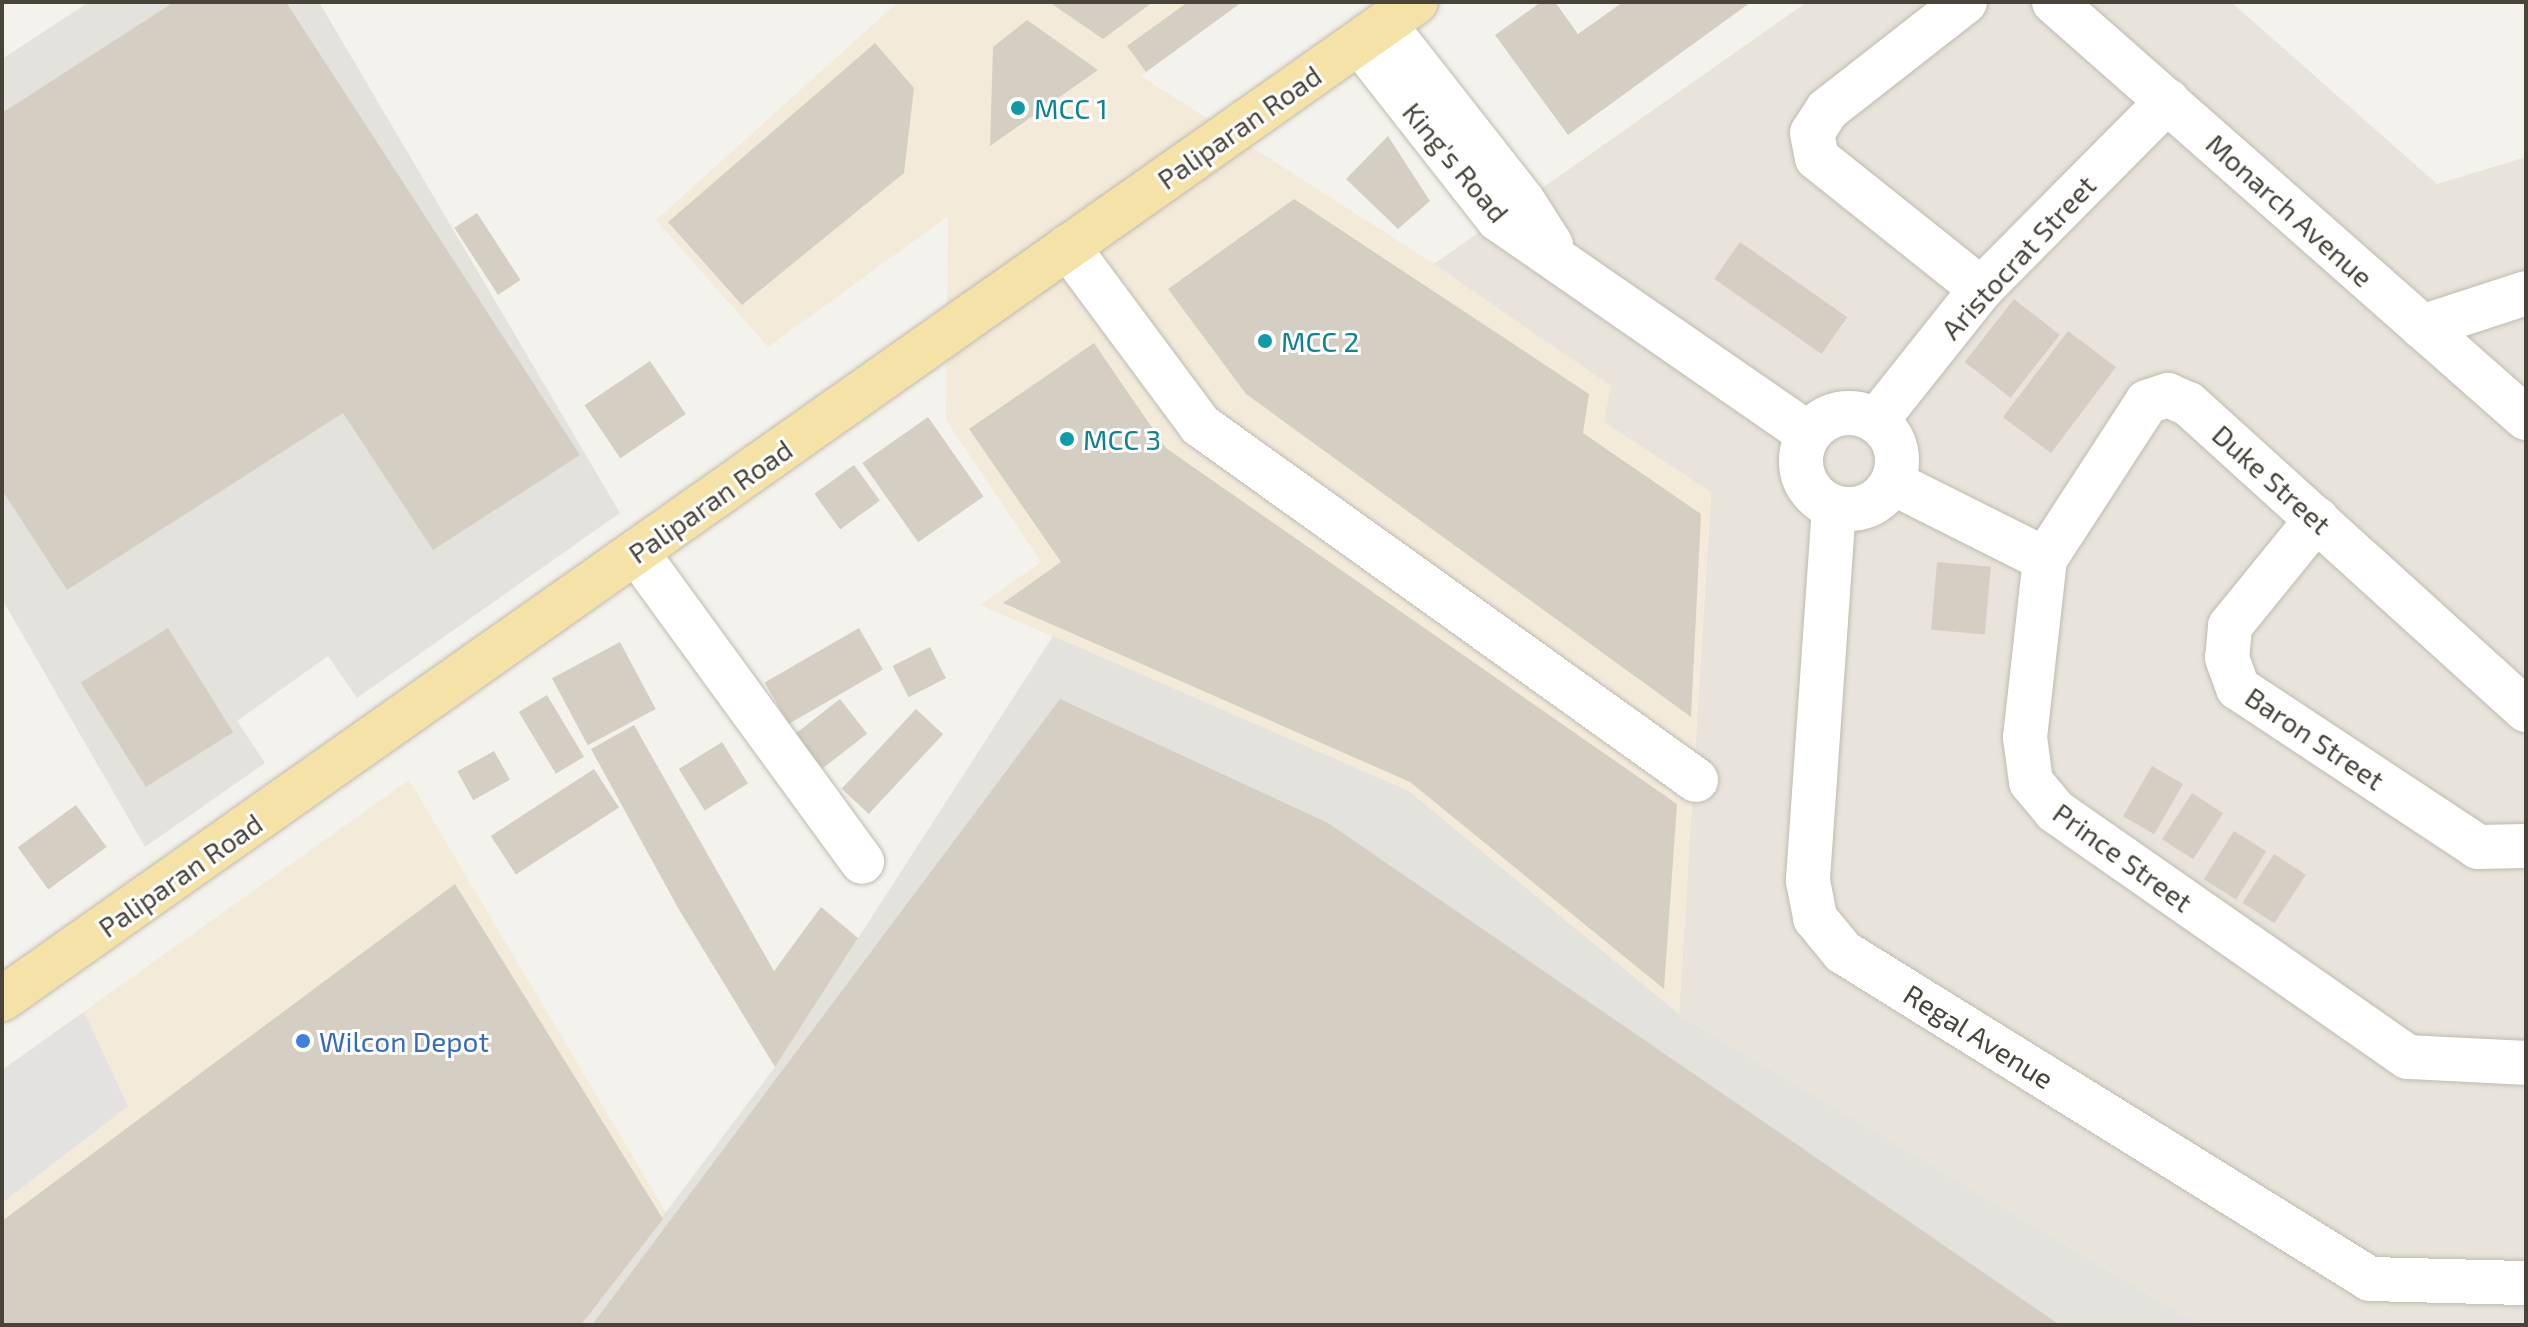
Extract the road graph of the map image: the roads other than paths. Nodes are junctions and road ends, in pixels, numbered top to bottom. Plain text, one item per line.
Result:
1 (1965, 2) edge
2 (2054, 2) edge
3 (1387, 23) edge
4 (2168, 101) junction
5 (1068, 247) junction
6 (1981, 289) junction
7 (2526, 293) edge
8 (2422, 327) junction
9 (2526, 418) edge
10 (1876, 421) junction
11 (1809, 434) junction
12 (1893, 483) junction
13 (1834, 507) junction
14 (2317, 519) junction
15 (637, 553) junction
16 (2045, 559) junction
17 (2526, 710) edge
18 (1696, 780) dead end
19 (2526, 846) edge
20 (862, 862) dead end
21 (2, 999) edge
22 (2526, 1063) edge
23 (2526, 1283) edge

1 - 6 street
2 - 4 street, Monarch Avenue
3 - 5 main road, Paliparan Road
3 - 11 street, King's Road
4 - 6 street, Aristocrat Street
4 - 8 street, Monarch Avenue
5 - 15 main road, Paliparan Road
5 - 18 street
6 - 10 street, Aristocrat Street
7 - 8 street
8 - 9 street, Monarch Avenue
10 - 11 street
10 - 12 street
11 - 13 street
12 - 13 street
12 - 16 street
13 - 23 street, Regal Avenue
14 - 16 street, Duke Street
14 - 17 street, Duke Street
14 - 19 street, Baron Street
15 - 20 street
15 - 21 main road, Paliparan Road
16 - 22 street, Prince Street

